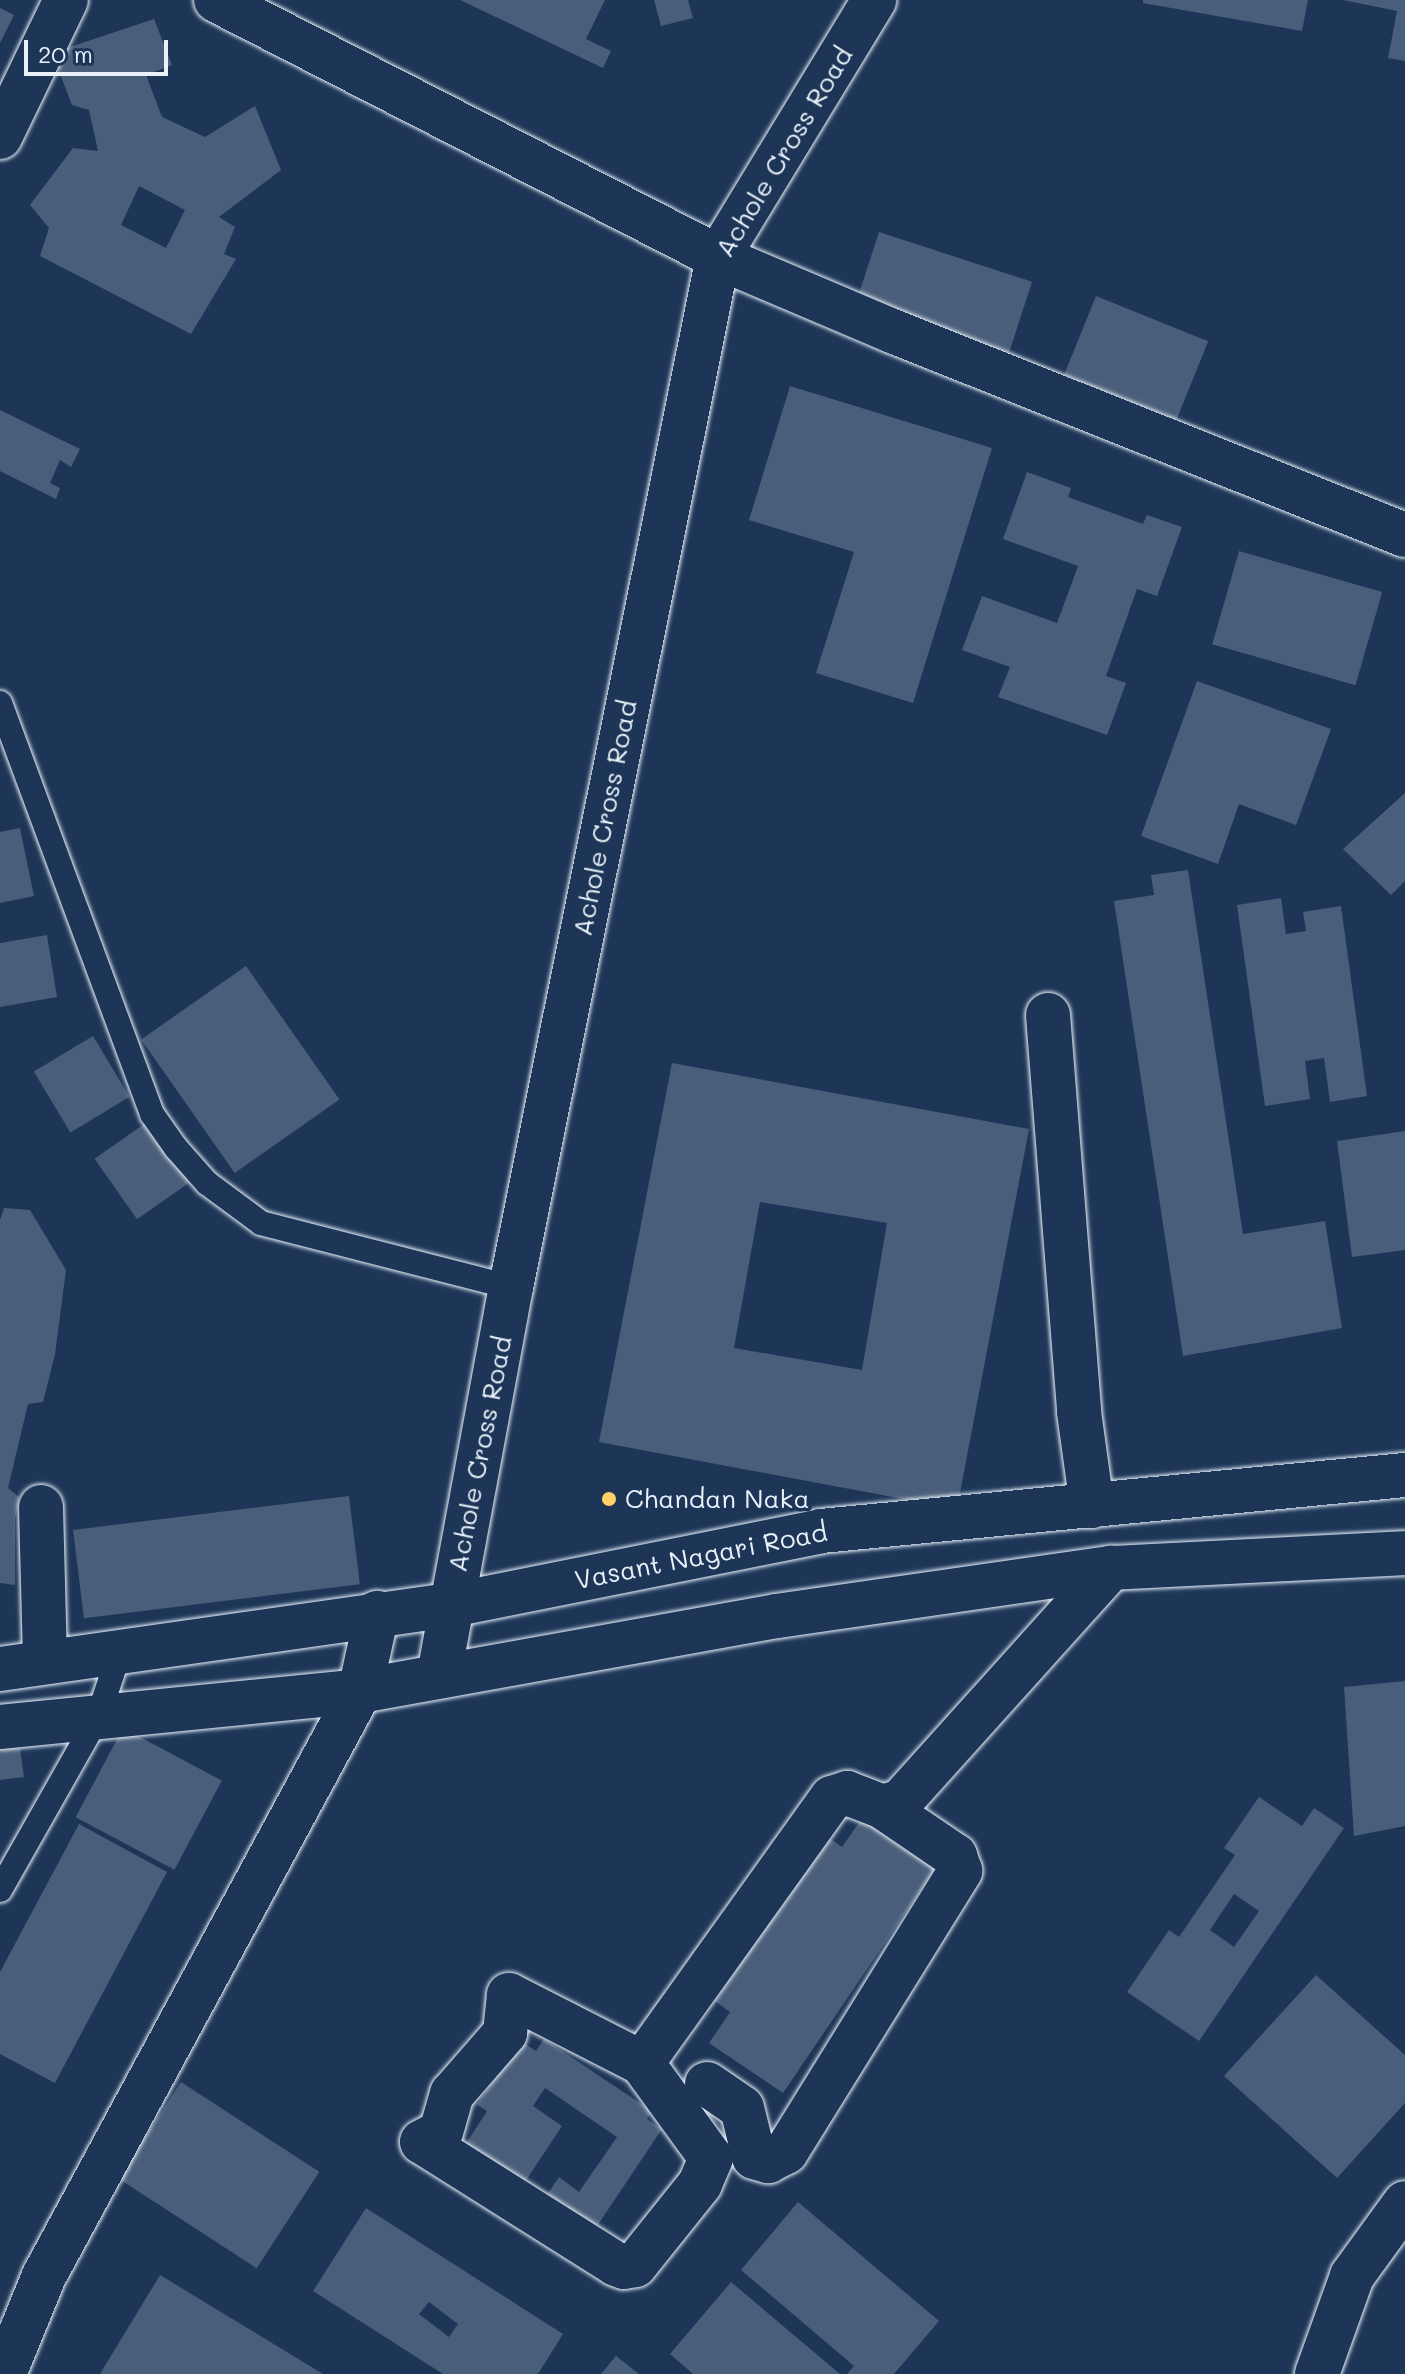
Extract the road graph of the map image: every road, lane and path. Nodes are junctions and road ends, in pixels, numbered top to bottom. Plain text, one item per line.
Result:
1 (66, 0) edge
2 (216, 0) edge
3 (874, 0) edge
4 (0, 137) edge
5 (718, 257) junction
6 (1405, 535) edge
7 (0, 703) edge
8 (1048, 1015) dead end
9 (511, 1287) junction
10 (1405, 1475) edge
11 (1092, 1506) junction
12 (41, 1507) dead end
13 (1405, 1553) edge
14 (1111, 1568) junction
15 (452, 1605) junction
16 (377, 1613) junction
17 (120, 1651) junction
18 (45, 1661) junction
19 (0, 1669) edge
20 (439, 1675) junction
21 (360, 1691) junction
22 (98, 1717) junction
23 (0, 1727) edge
24 (883, 1807) junction
25 (0, 1890) edge
26 (642, 2063) junction
27 (707, 2084) dead end
28 (1405, 2203) edge
29 (4, 2374) edge
30 (1317, 2374) edge

1 - 4 street
2 - 5 street
3 - 5 street, Achole Cross Road
5 - 6 street
5 - 9 street, Achole Cross Road
7 - 9 lane
8 - 11 street
9 - 15 street, Achole Cross Road
10 - 11 street, Vasant Nagari Road
11 - 15 street, Vasant Nagari Road
12 - 18 street
13 - 14 street
14 - 20 street
14 - 24 street
15 - 16 street, Vasant Nagari Road
15 - 20 street, Achole Cross Road
16 - 17 street, Vasant Nagari Road
16 - 21 street
17 - 18 street, Vasant Nagari Road
17 - 22 lane
18 - 19 street, Vasant Nagari Road
20 - 21 street
21 - 22 street
21 - 29 street
22 - 23 street
22 - 25 lane
24 - 26 street
24 - 27 street
26 - 26 street
28 - 30 street

